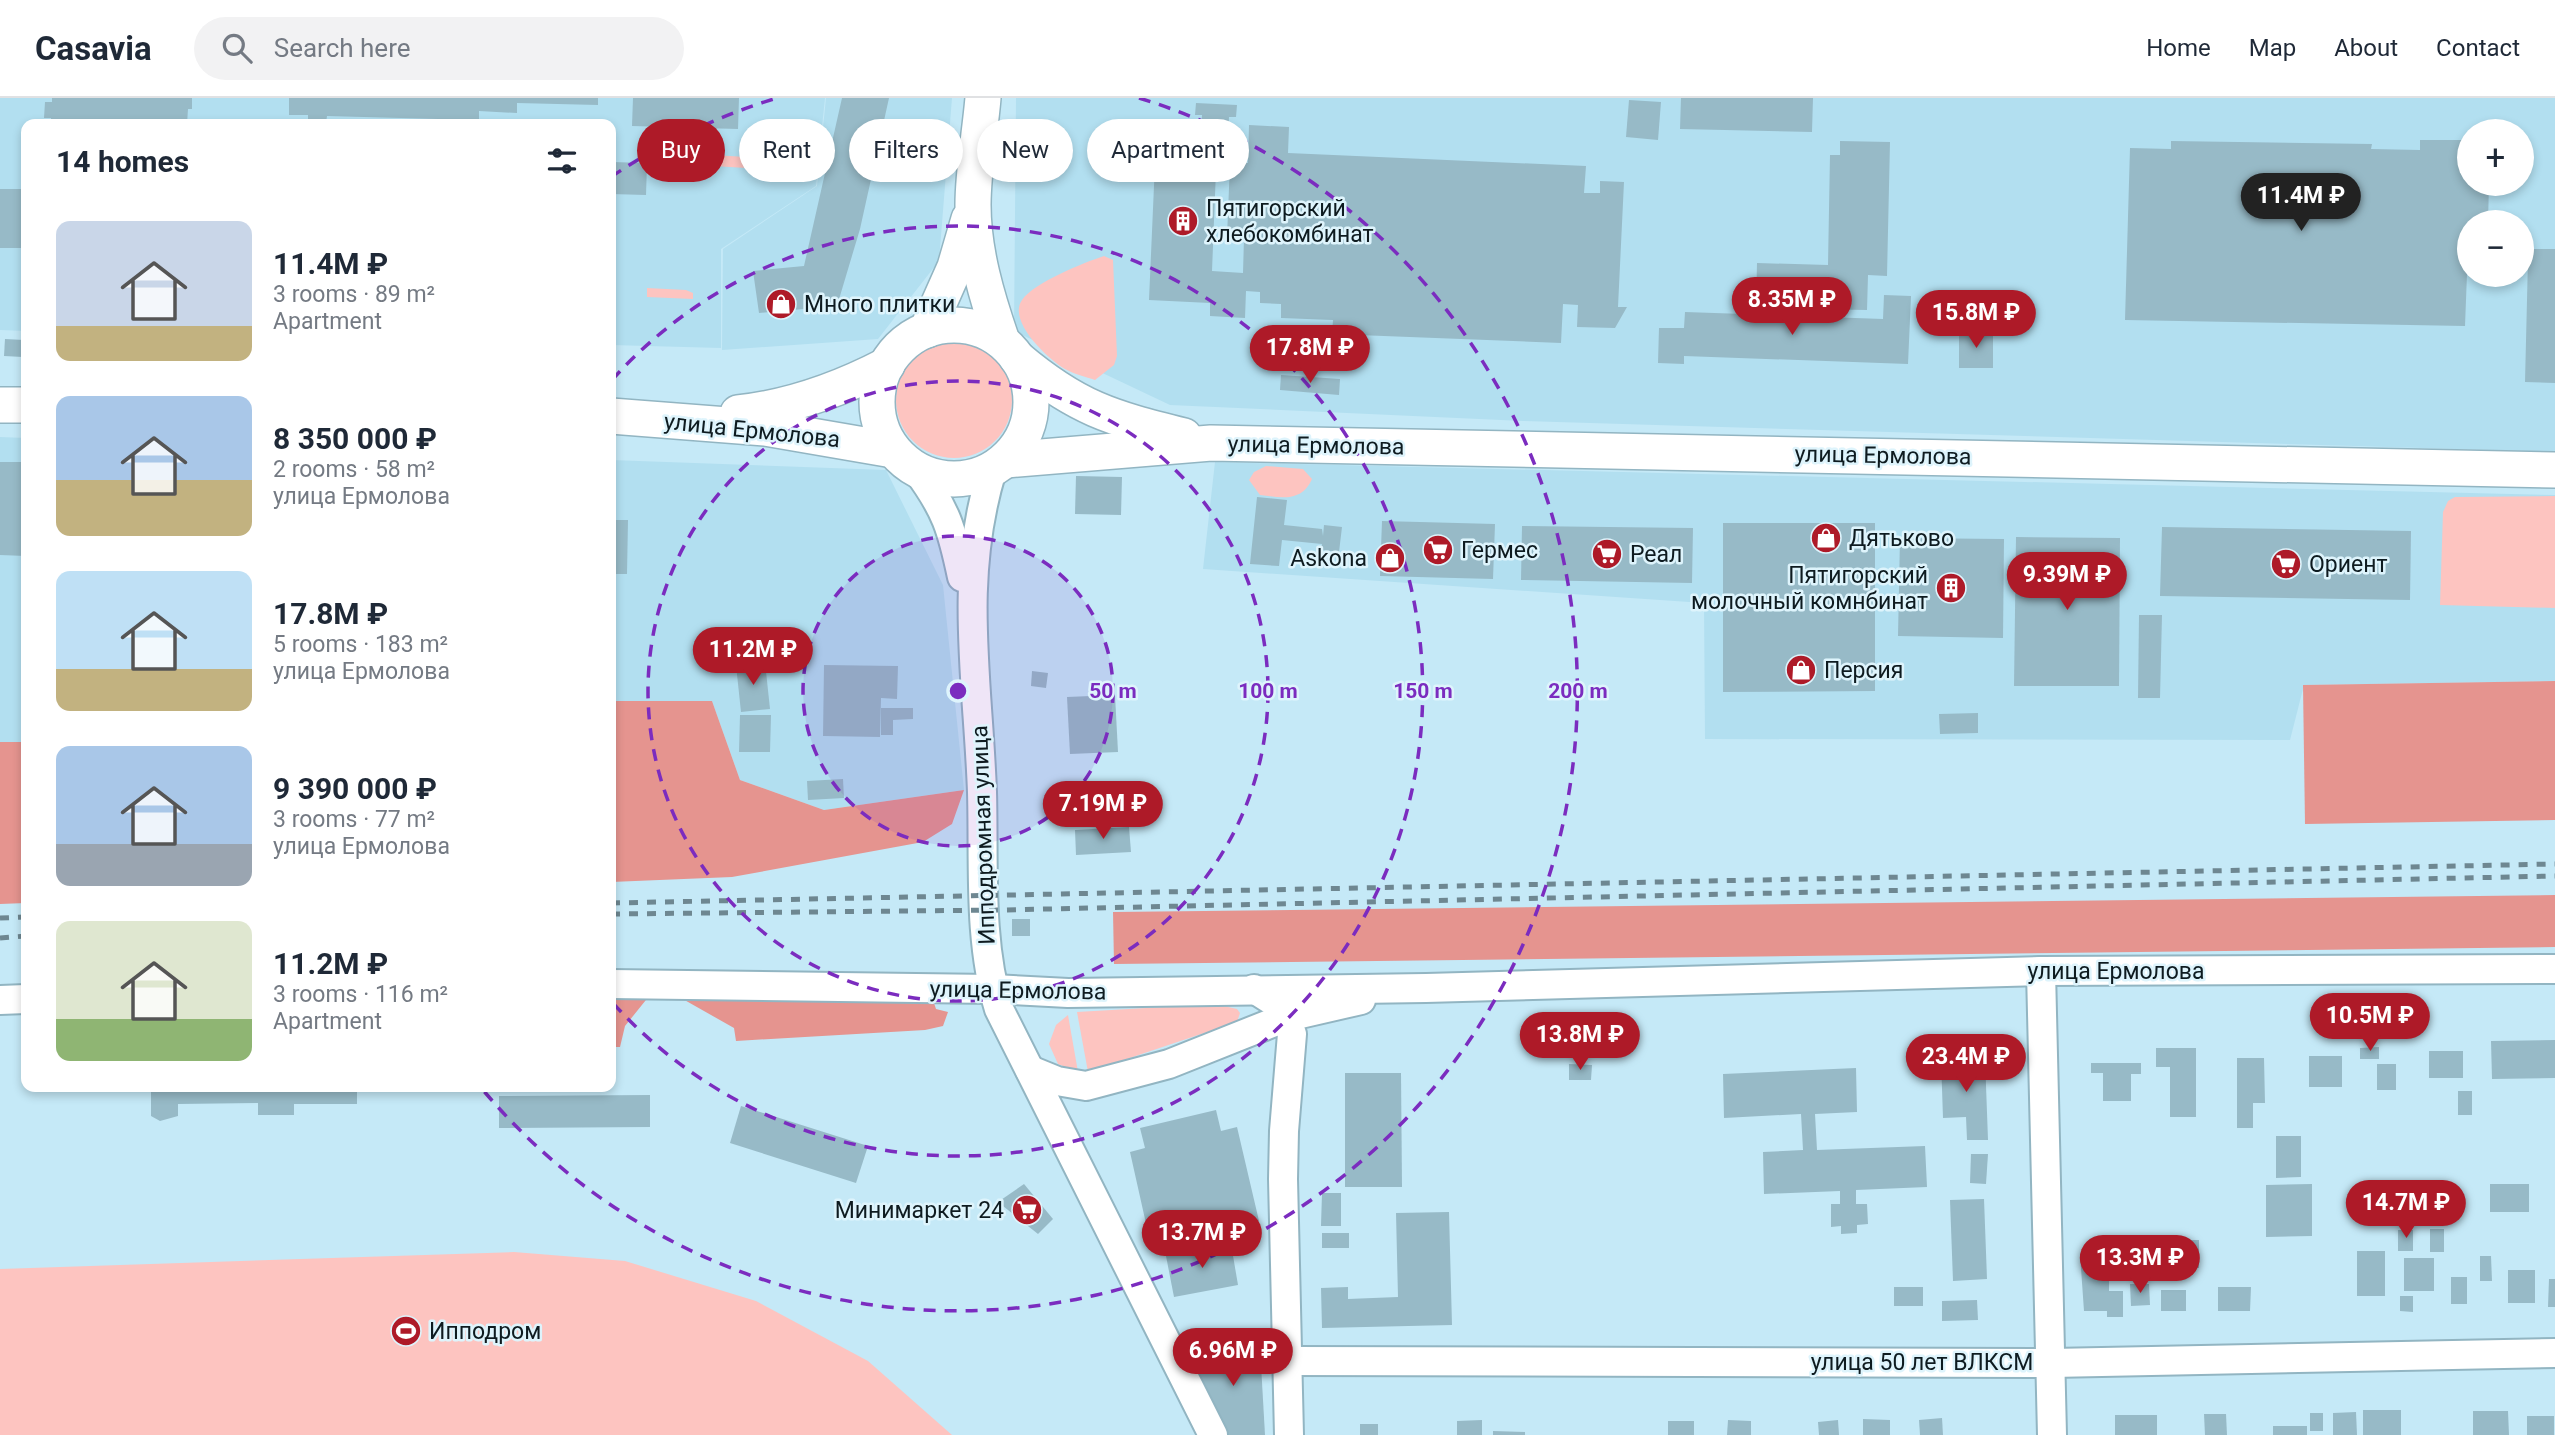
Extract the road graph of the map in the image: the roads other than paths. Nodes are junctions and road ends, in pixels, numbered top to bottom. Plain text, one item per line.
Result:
1 (983, 98) edge
2 (973, 205) junction
3 (928, 330) junction
4 (1010, 349) junction
5 (887, 365) junction
6 (0, 405) edge
7 (21, 405) edge
8 (616, 416) edge
9 (616, 416) edge
10 (1211, 443) junction
11 (905, 459) junction
12 (999, 465) junction
13 (2555, 470) edge
14 (970, 603) junction
15 (2555, 969) edge
16 (2040, 971) junction
17 (616, 984) edge
18 (1426, 988) junction
19 (993, 989) junction
20 (1254, 989) junction
21 (21, 999) edge
22 (0, 1000) edge
23 (1287, 1017) junction
24 (1030, 1070) junction
25 (2555, 1353) edge
26 (1290, 1361) junction
27 (2052, 1363) junction
28 (1213, 1435) edge
29 (1289, 1435) edge
30 (2052, 1435) edge

1 - 2 main road
2 - 3 main road
2 - 4 main road
3 - 4 main road, улица Ермолова
3 - 5 main road, улица Ермолова
4 - 10 main road, улица Ермолова
4 - 12 main road
5 - 8 main road, улица Ермолова
5 - 11 main road, улица Ермолова
6 - 7 main road
9 - 11 main road, улица Ермолова
10 - 12 main road, улица Ермолова
10 - 13 main road, улица Ермолова
11 - 12 main road, улица Ермолова
11 - 14 street, Ипподромная улица
12 - 14 street, Ипподромная улица
14 - 19 street, Ипподромная улица
15 - 16 street, улица Ермолова
16 - 18 street, улица Ермолова
16 - 27 street
17 - 19 street, улица Ермолова
18 - 20 street, улица Ермолова
18 - 23 street, улица Ермолова
19 - 20 street, улица Ермолова
19 - 24 street, Ипподромная улица
20 - 23 street
21 - 22 street
23 - 24 street, улица Ермолова
23 - 26 street
24 - 28 street, Ипподромная улица
25 - 27 street, улица 50 лет ВЛКСМ
26 - 27 street, улица 50 лет ВЛКСМ
26 - 29 street
27 - 30 street

